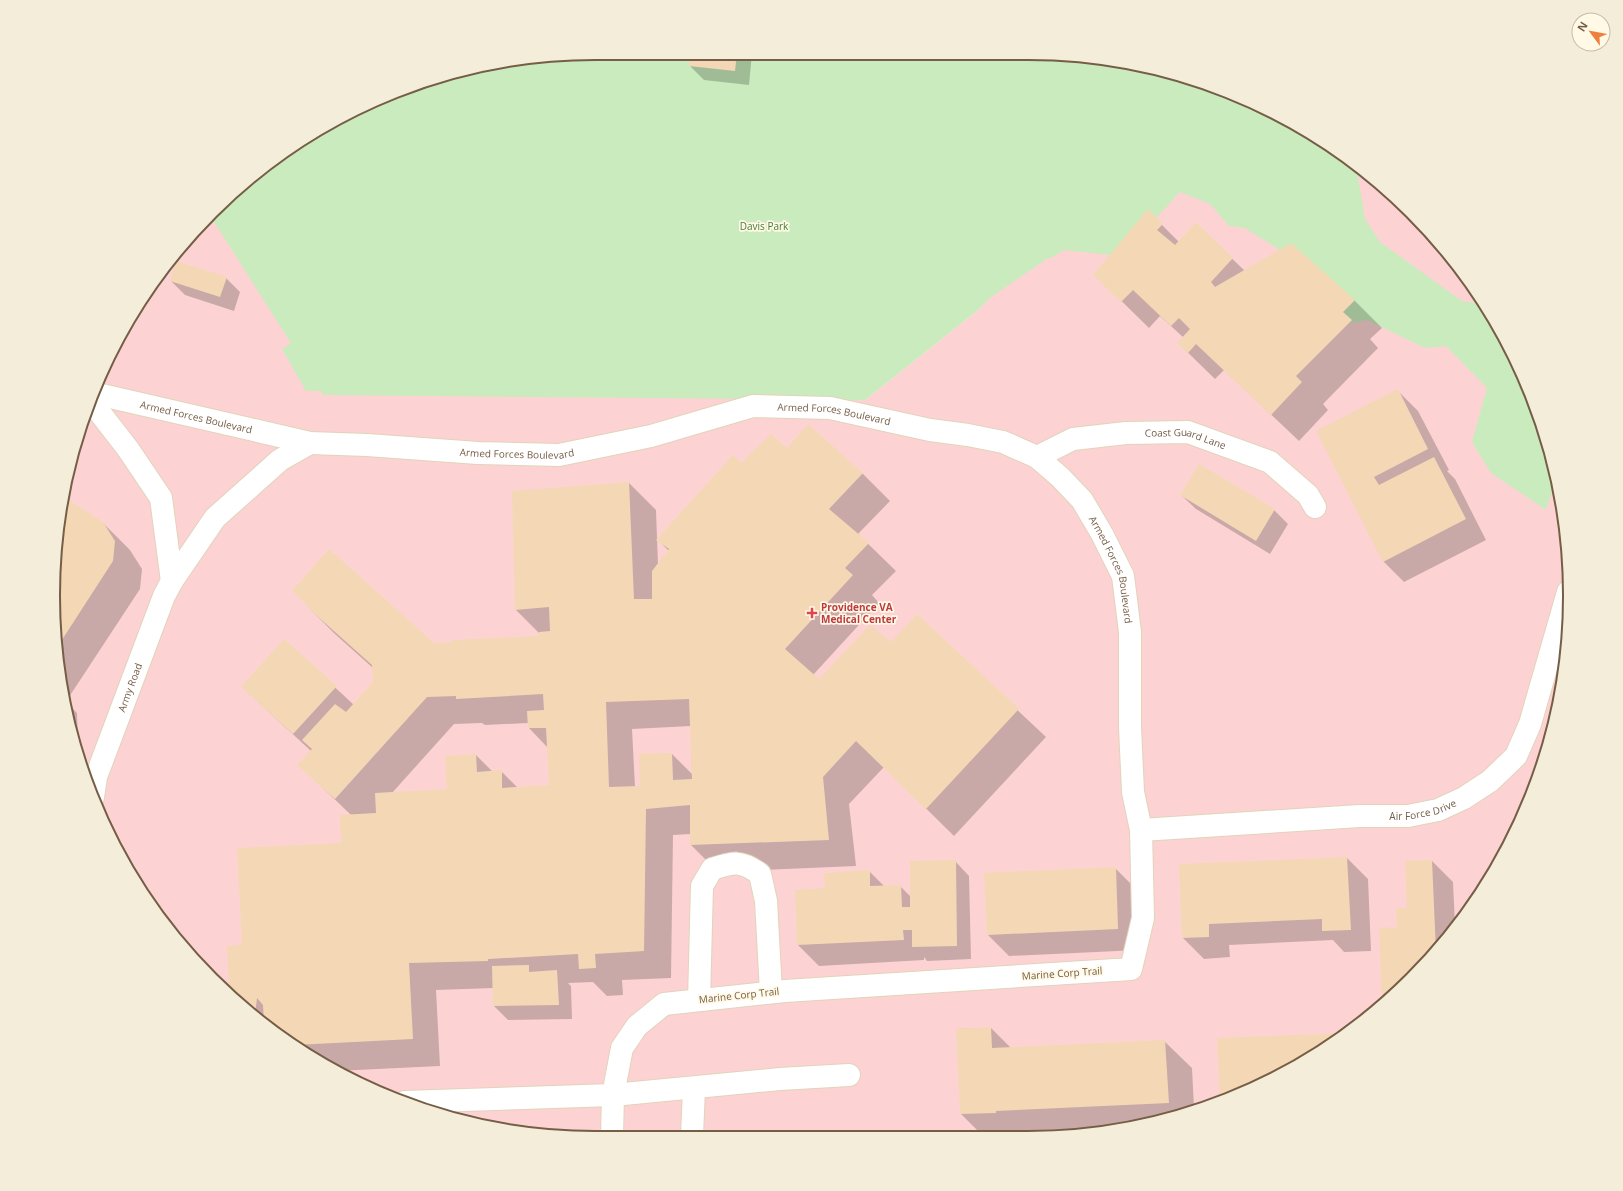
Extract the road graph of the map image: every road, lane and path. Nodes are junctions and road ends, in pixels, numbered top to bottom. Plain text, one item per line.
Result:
1 (99, 395) edge
2 (95, 406) edge
3 (310, 443) junction
4 (1037, 457) junction
5 (1315, 507) dead end
6 (172, 581) junction
7 (1563, 611) edge
8 (95, 784) edge
9 (1141, 830) junction
10 (1131, 969) joint
11 (771, 992) junction
12 (699, 1000) junction
13 (849, 1075) dead end
14 (694, 1088) junction
15 (613, 1095) junction
16 (419, 1102) edge
17 (612, 1131) edge
18 (692, 1131) edge

1 - 3 street, Armed Forces Boulevard
2 - 6 street
3 - 4 street, Armed Forces Boulevard
3 - 6 street, Army Road
4 - 5 street, Coast Guard Lane
4 - 9 street, Armed Forces Boulevard
6 - 8 street, Army Road
7 - 9 street, Air Force Drive
9 - 10 street, Armed Forces Boulevard
10 - 11 street, Marine Corp Trail
11 - 12 street, Marine Corp Trail
11 - 12 street
12 - 15 street, Marine Corp Trail
13 - 14 street
14 - 15 street
14 - 18 street
15 - 16 street
15 - 17 street, Marine Corp Trail

